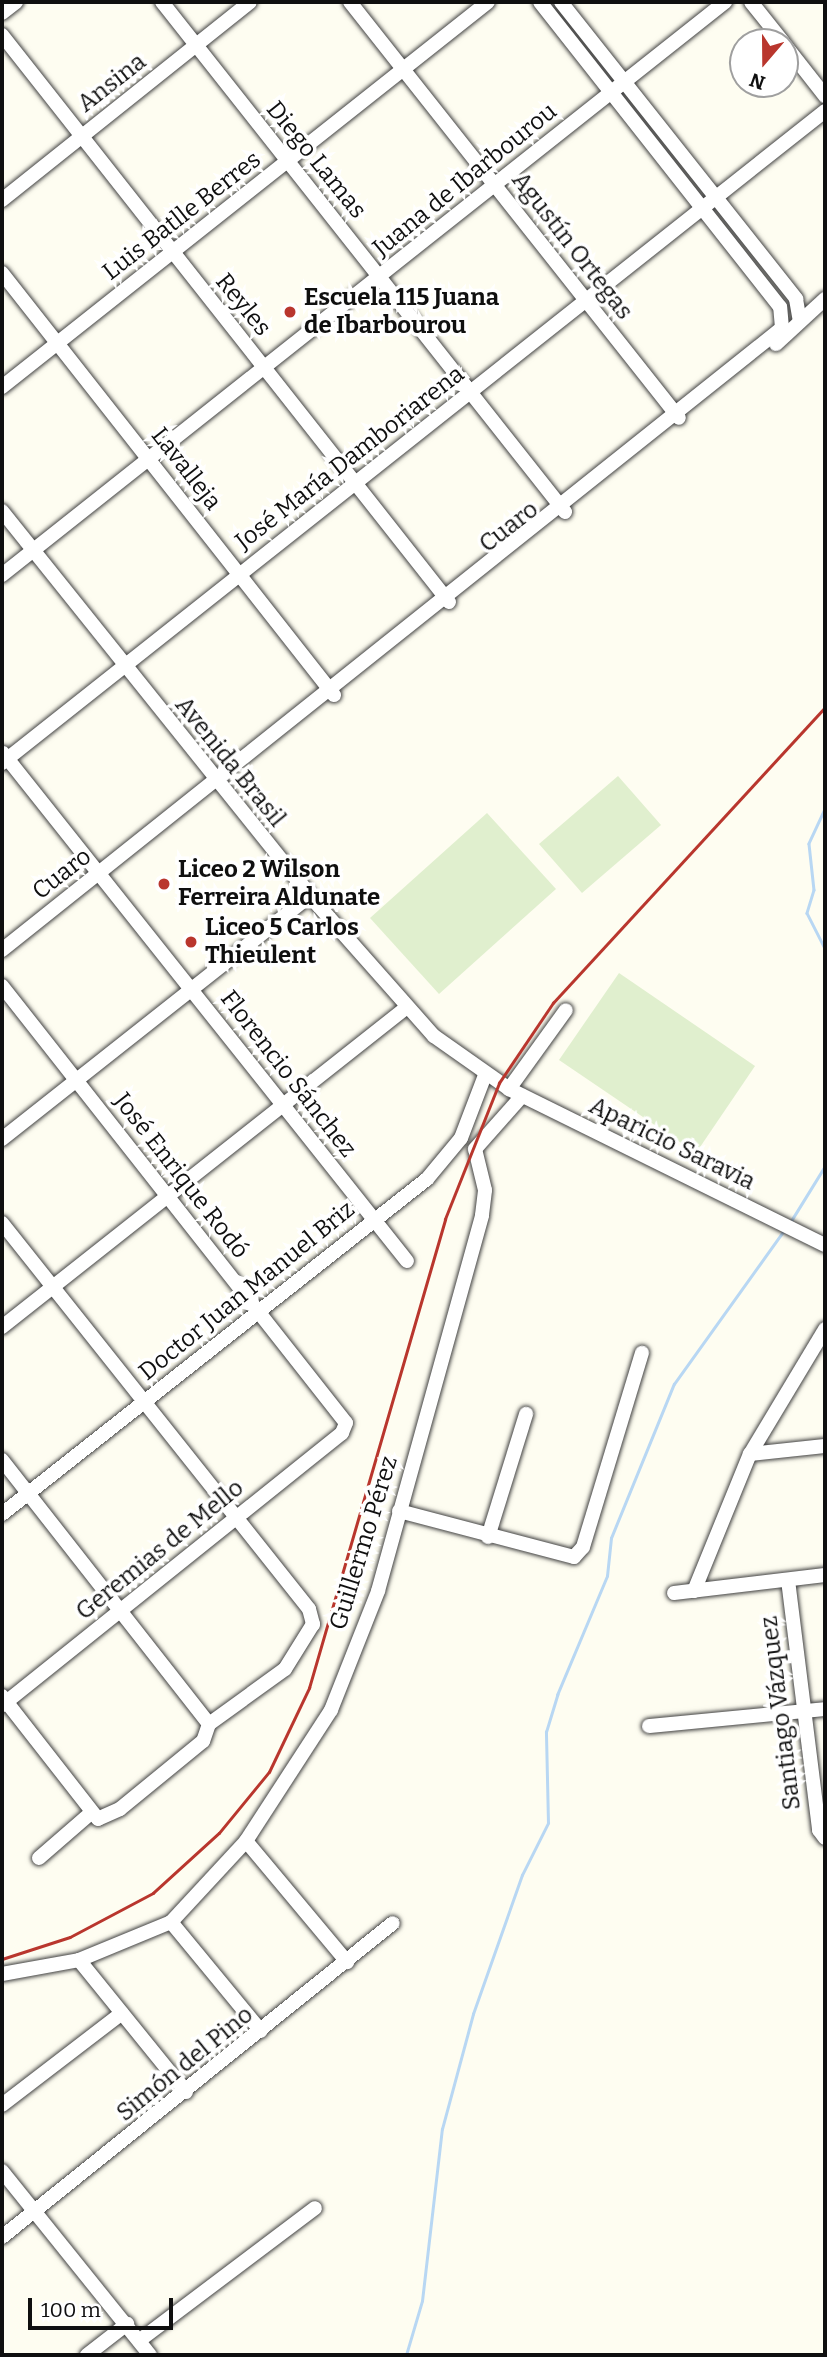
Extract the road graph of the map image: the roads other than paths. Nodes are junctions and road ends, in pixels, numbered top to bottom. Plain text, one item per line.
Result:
1 (16, 2) edge
2 (162, 2) edge
3 (250, 2) edge
4 (350, 2) edge
5 (488, 2) edge
6 (540, 2) edge
7 (561, 2) edge
8 (725, 2) edge
9 (751, 2) edge
10 (2, 13) edge
11 (772, 28) edge
12 (2, 35) edge
13 (196, 45) junction
14 (799, 62) edge
15 (404, 69) junction
16 (623, 82) junction
17 (611, 91) junction
18 (825, 96) edge
19 (825, 111) edge
20 (81, 136) junction
21 (288, 162) junction
22 (496, 185) junction
23 (714, 198) junction
24 (2, 200) edge
25 (702, 208) junction
26 (173, 254) junction
27 (2, 273) edge
28 (381, 277) junction
29 (825, 299) edge
30 (586, 301) junction
31 (800, 321) junction
32 (56, 343) junction
33 (265, 369) junction
34 (2, 387) edge
35 (470, 391) junction
36 (678, 416) junction
37 (150, 460) junction
38 (355, 483) junction
39 (563, 509) junction
40 (2, 511) edge
41 (33, 550) junction
42 (239, 574) junction
43 (2, 575) edge
44 (448, 600) junction
45 (124, 666) junction
46 (332, 692) junction
47 (4, 758) edge
48 (216, 781) junction
49 (98, 874) junction
50 (310, 896) junction
51 (2, 950) edge
52 (2, 986) edge
53 (192, 989) junction
54 (407, 1007) junction
55 (566, 1010) dead end
56 (485, 1075) junction
57 (76, 1081) junction
58 (510, 1089) junction
59 (283, 1105) junction
60 (2, 1139) edge
61 (167, 1195) junction
62 (373, 1220) junction
63 (2, 1223) edge
64 (825, 1245) edge
65 (407, 1261) dead end
66 (53, 1286) junction
67 (258, 1310) junction
68 (2, 1327) edge
69 (825, 1329) edge
70 (642, 1353) dead end
71 (144, 1402) junction
72 (526, 1414) dead end
73 (345, 1428) joint
74 (825, 1446) edge
75 (750, 1454) junction
76 (2, 1460) edge
77 (29, 1493) junction
78 (399, 1511) junction
79 (2, 1514) edge
80 (236, 1518) junction
81 (488, 1537) junction
82 (825, 1575) edge
83 (788, 1580) junction
84 (694, 1591) junction
85 (674, 1593) dead end
86 (119, 1611) junction
87 (3, 1701) edge
88 (825, 1709) edge
89 (804, 1712) junction
90 (209, 1724) junction
91 (649, 1726) dead end
92 (95, 1816) junction
93 (825, 1838) edge
94 (246, 1841) junction
95 (39, 1858) dead end
96 (171, 1922) junction
97 (394, 1923) dead end
98 (79, 1960) junction
99 (347, 1962) junction
100 (2, 1974) edge
101 (122, 2012) junction
102 (261, 2031) junction
103 (186, 2092) junction
104 (2, 2105) edge
105 (2, 2171) edge
106 (315, 2208) dead end
107 (34, 2211) junction
108 (2, 2236) edge
109 (127, 2324) junction
110 (140, 2340) junction
111 (87, 2355) edge
112 (150, 2355) edge

1 - 10 street
2 - 13 street, Diego Lamas
3 - 13 street, Ansina
4 - 15 street, Agustín Ortegas
5 - 15 street, Luis Batlle Berres
6 - 17 street
7 - 16 street
8 - 16 street, Juana de Ibarbourou
9 - 11 street
12 - 20 street, Reyles
13 - 20 street, Ansina
13 - 21 street, Diego Lamas
14 - 18 street
15 - 21 street, Luis Batlle Berres
15 - 22 street, Agustín Ortegas
16 - 17 street, Juana de Ibarbourou
16 - 23 street
17 - 22 street, Juana de Ibarbourou
17 - 25 street
19 - 23 street, José María Damboriarena
20 - 24 street, Ansina
20 - 26 street, Reyles
21 - 26 street, Luis Batlle Berres
21 - 28 street, Diego Lamas
22 - 28 street, Juana de Ibarbourou
22 - 30 street, Agustín Ortegas
23 - 25 street, José María Damboriarena
23 - 31 street
25 - 30 street, José María Damboriarena
25 - 36 street, Cuaro
26 - 32 street, Luis Batlle Berres
26 - 33 street, Reyles
27 - 32 street, Lavalleja
28 - 33 street, Juana de Ibarbourou
28 - 35 street, Diego Lamas
29 - 31 street, Cuaro
30 - 35 street, José María Damboriarena
30 - 36 street, Agustín Ortegas
31 - 36 street, Cuaro
32 - 34 street, Luis Batlle Berres
32 - 37 street, Lavalleja
33 - 37 street, Juana de Ibarbourou
33 - 38 street, Reyles
35 - 38 street, José María Damboriarena
35 - 39 street, Diego Lamas
36 - 39 street, Cuaro
37 - 41 street, Juana de Ibarbourou
37 - 42 street, Lavalleja
38 - 42 street, José María Damboriarena
38 - 44 street, Reyles
39 - 44 street, Cuaro
40 - 41 street, Avenida Brasil
41 - 43 street, Juana de Ibarbourou
41 - 45 street, Avenida Brasil
42 - 45 street, José María Damboriarena
42 - 46 street, Lavalleja
44 - 46 street, Cuaro
45 - 47 street, José María Damboriarena
45 - 48 street, Avenida Brasil
46 - 48 street, Cuaro
47 - 49 street, Florencio Sánchez
48 - 49 street, Cuaro
48 - 50 street, Avenida Brasil
49 - 51 street, Cuaro
49 - 53 street, Florencio Sánchez
50 - 53 street
50 - 54 street, Avenida Brasil
52 - 57 street, José Enrique Rodó
53 - 57 street
53 - 59 street, Florencio Sánchez
54 - 56 street, Avenida Brasil
54 - 59 street
55 - 58 street
56 - 58 street, Avenida Brasil
56 - 62 street, Doctor Juan Manuel Briz
57 - 60 street
57 - 61 street, José Enrique Rodó
58 - 64 street, Aparicio Saravia
58 - 78 street, Guillermo Pérez
59 - 61 street
59 - 62 street, Florencio Sánchez
61 - 66 street
61 - 67 street, José Enrique Rodó
62 - 65 street, Florencio Sánchez
62 - 67 street, Doctor Juan Manuel Briz
63 - 66 street
66 - 68 street
66 - 71 street
67 - 71 street, Doctor Juan Manuel Briz
67 - 73 street, José Enrique Rodó
69 - 75 street
70 - 81 street
71 - 77 street, Doctor Juan Manuel Briz
71 - 80 street
72 - 81 street
73 - 80 street, Geremias de Mello
74 - 75 street
75 - 84 street
76 - 77 street
77 - 79 street, Doctor Juan Manuel Briz
77 - 86 street
78 - 81 street
78 - 94 street, Guillermo Pérez
80 - 86 street, Geremias de Mello
80 - 90 street
82 - 83 street
83 - 84 street
83 - 89 street, Santiago Vázquez
84 - 85 street
86 - 87 street, Geremias de Mello
86 - 90 street
87 - 92 street
88 - 89 street
89 - 91 street
89 - 93 street, Santiago Vázquez
90 - 92 street
92 - 95 street
94 - 96 street, Guillermo Pérez
94 - 99 street
96 - 98 street, Guillermo Pérez
96 - 102 street
97 - 99 street, Simón del Pino
98 - 100 street, Guillermo Pérez
98 - 101 street
99 - 102 street, Simón del Pino
101 - 103 street
101 - 104 street
102 - 103 street, Simón del Pino
103 - 107 street, Simón del Pino
105 - 107 street
106 - 110 street
107 - 108 street, Simón del Pino
107 - 109 street
109 - 110 street
109 - 111 street
110 - 112 street

